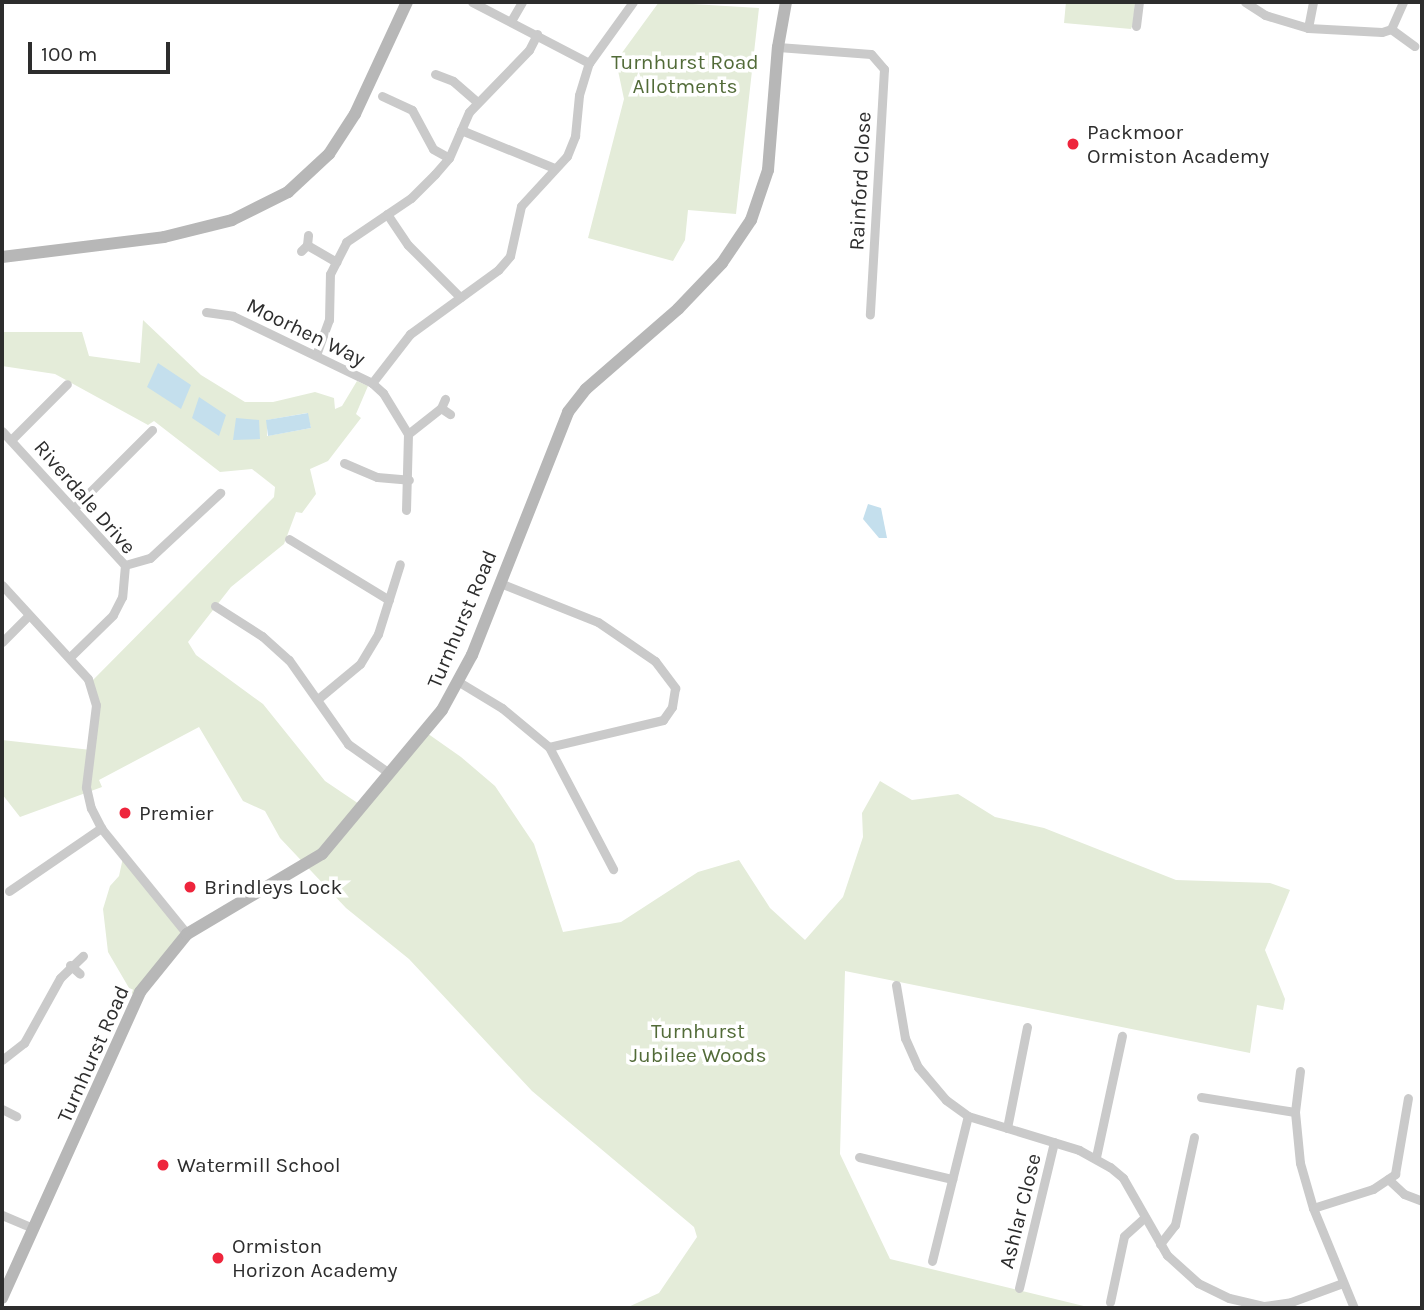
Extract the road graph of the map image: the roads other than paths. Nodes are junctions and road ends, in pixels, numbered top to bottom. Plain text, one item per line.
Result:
1 (407, 2) edge
2 (471, 2) edge
3 (522, 2) edge
4 (633, 2) edge
5 (786, 2) edge
6 (1139, 2) edge
7 (1245, 2) edge
8 (1313, 2) edge
9 (1403, 2) edge
10 (511, 21) junction
11 (1136, 26) dead end
12 (1308, 28) junction
13 (1391, 29) junction
14 (537, 34) junction
15 (1414, 46) dead end
16 (778, 47) junction
17 (589, 63) junction
18 (435, 74) dead end
19 (382, 96) dead end
20 (477, 102) junction
21 (461, 130) junction
22 (449, 158) junction
23 (554, 168) junction
24 (387, 214) junction
25 (305, 244) dead end
26 (2, 257) edge
27 (336, 262) junction
28 (460, 297) junction
29 (227, 303) dead end
30 (206, 312) dead end
31 (225, 314) junction
32 (870, 316) dead end
33 (316, 355) junction
34 (372, 383) junction
35 (66, 384) dead end
36 (450, 414) dead end
37 (152, 430) dead end
38 (2, 431) edge
39 (408, 435) junction
40 (11, 440) junction
41 (344, 463) dead end
42 (409, 480) junction
43 (220, 493) dead end
44 (75, 507) junction
45 (406, 510) dead end
46 (289, 539) dead end
47 (400, 564) dead end
48 (125, 565) junction
49 (500, 583) junction
50 (2, 585) edge
51 (389, 600) junction
52 (215, 606) dead end
53 (29, 615) junction
54 (2, 642) edge
55 (71, 656) junction
56 (459, 682) junction
57 (319, 698) junction
58 (549, 747) junction
59 (389, 774) junction
60 (101, 828) junction
61 (612, 869) dead end
62 (9, 891) dead end
63 (187, 934) junction
64 (83, 956) dead end
65 (70, 965) junction
66 (80, 974) dead end
67 (896, 985) dead end
68 (1014, 1034) dead end
69 (1122, 1037) dead end
70 (2, 1060) edge
71 (1300, 1071) dead end
72 (1201, 1097) dead end
73 (1395, 1104) dead end
74 (2, 1109) edge
75 (1296, 1112) junction
76 (16, 1116) dead end
77 (968, 1116) junction
78 (1007, 1128) junction
79 (1194, 1137) dead end
80 (1054, 1142) junction
81 (877, 1150) dead end
82 (859, 1157) dead end
83 (1096, 1157) junction
84 (874, 1160) junction
85 (952, 1179) junction
86 (1388, 1180) junction
87 (1422, 1200) edge
88 (1313, 1208) junction
89 (2, 1215) edge
90 (1145, 1217) junction
91 (32, 1228) junction
92 (1160, 1244) junction
93 (932, 1261) dead end
94 (1343, 1283) junction
95 (1019, 1287) dead end
96 (2, 1298) edge
97 (1110, 1302) dead end
98 (1265, 1307) edge
99 (1354, 1308) edge

1 - 26 street
2 - 10 street
3 - 10 street
4 - 17 street
5 - 16 street, Turnhurst Road
6 - 11 street
7 - 12 street
8 - 12 street
9 - 13 street
10 - 14 street
12 - 13 street
13 - 15 street
14 - 17 street
14 - 20 street
16 - 32 street, Rainford Close
16 - 49 street, Turnhurst Road
17 - 23 street
18 - 20 street
19 - 22 street
20 - 21 street
21 - 22 street
21 - 23 street
22 - 24 street
23 - 28 street
24 - 27 street
24 - 28 street
25 - 27 street
27 - 33 street
28 - 34 street
29 - 31 street, Moorhen Way
30 - 31 street, Moorhen Way
31 - 33 street, Moorhen Way
33 - 34 street, Moorhen Way
34 - 39 street
35 - 40 street
36 - 39 street
37 - 44 street
38 - 40 street, Riverdale Drive
39 - 42 street
40 - 44 street, Riverdale Drive
41 - 42 street
42 - 45 street
43 - 48 street
44 - 48 street, Riverdale Drive
46 - 51 street
47 - 51 street
48 - 55 street, Riverdale Drive
49 - 56 street, Turnhurst Road
49 - 58 street
50 - 53 street
51 - 57 street
52 - 57 street
53 - 54 street
53 - 55 street
55 - 60 street
56 - 58 street
56 - 59 street, Turnhurst Road
57 - 59 street
58 - 61 street
59 - 63 street, Turnhurst Road
60 - 62 street
60 - 63 street
63 - 91 street, Turnhurst Road
64 - 65 street
65 - 66 street
65 - 70 street
67 - 77 street
68 - 78 street
69 - 83 street
71 - 75 street
72 - 75 street
73 - 86 street
74 - 76 street
75 - 88 street
77 - 78 street
77 - 85 street
78 - 80 street
79 - 92 street
80 - 83 street
80 - 95 street, Ashlar Close
81 - 84 street
82 - 84 street
83 - 90 street
84 - 85 street
85 - 93 street
86 - 87 street
86 - 88 street
88 - 94 street
89 - 91 street
90 - 92 street
90 - 97 street
91 - 96 street, Turnhurst Road
92 - 98 street
94 - 98 street
94 - 99 street

